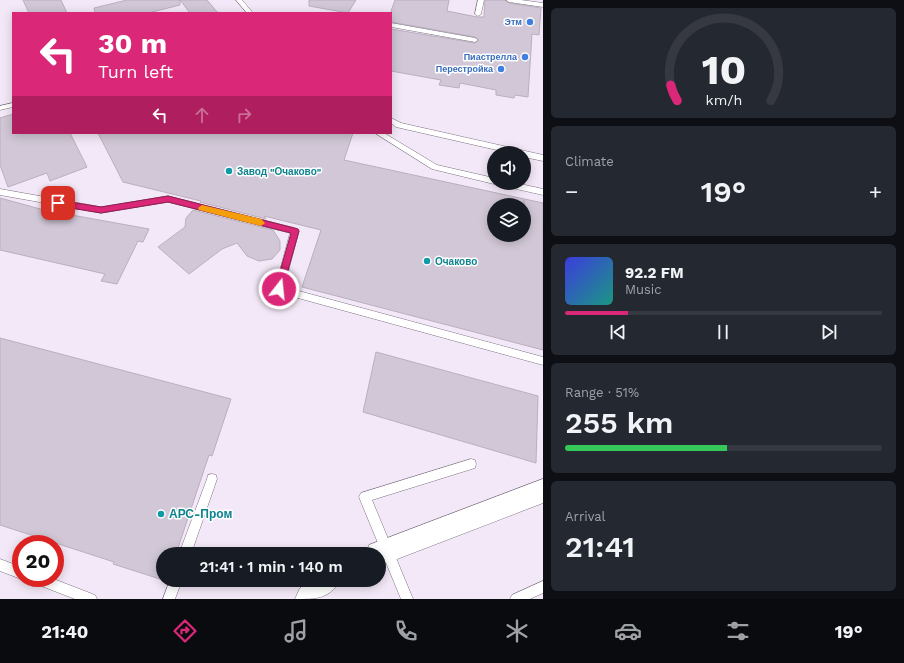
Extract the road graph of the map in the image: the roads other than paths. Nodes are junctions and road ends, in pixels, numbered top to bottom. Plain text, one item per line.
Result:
1 (239, 0) edge
2 (481, 0) edge
3 (509, 0) edge
4 (543, 5) edge
5 (249, 12) edge
6 (478, 14) dead end
7 (392, 25) edge
8 (475, 40) dead end
9 (12, 105) edge
10 (0, 108) edge
11 (392, 121) edge
12 (381, 134) edge
13 (490, 146) edge
14 (531, 155) edge
15 (543, 158) edge
16 (487, 179) edge
17 (531, 189) edge
18 (0, 192) edge
19 (543, 192) edge
20 (543, 361) edge
21 (471, 464) dead end
22 (212, 479) dead end
23 (543, 491) edge
24 (188, 547) edge
25 (380, 547) edge
26 (386, 550) edge
27 (386, 560) edge
28 (0, 565) edge
29 (12, 570) edge
30 (59, 587) edge
31 (173, 587) edge
32 (318, 587) edge
33 (543, 587) edge
34 (91, 599) edge
35 (169, 599) edge
36 (308, 599) edge
37 (407, 599) edge
38 (516, 599) edge

1 - 5 lane
2 - 6 lane
3 - 4 lane
7 - 8 lane
9 - 10 lane
11 - 13 lane
12 - 16 lane
14 - 15 lane
17 - 19 lane
18 - 20 lane
21 - 25 lane
22 - 24 lane
23 - 26 street
27 - 37 lane
28 - 29 lane
30 - 34 lane
31 - 35 lane
32 - 36 street
33 - 38 lane

